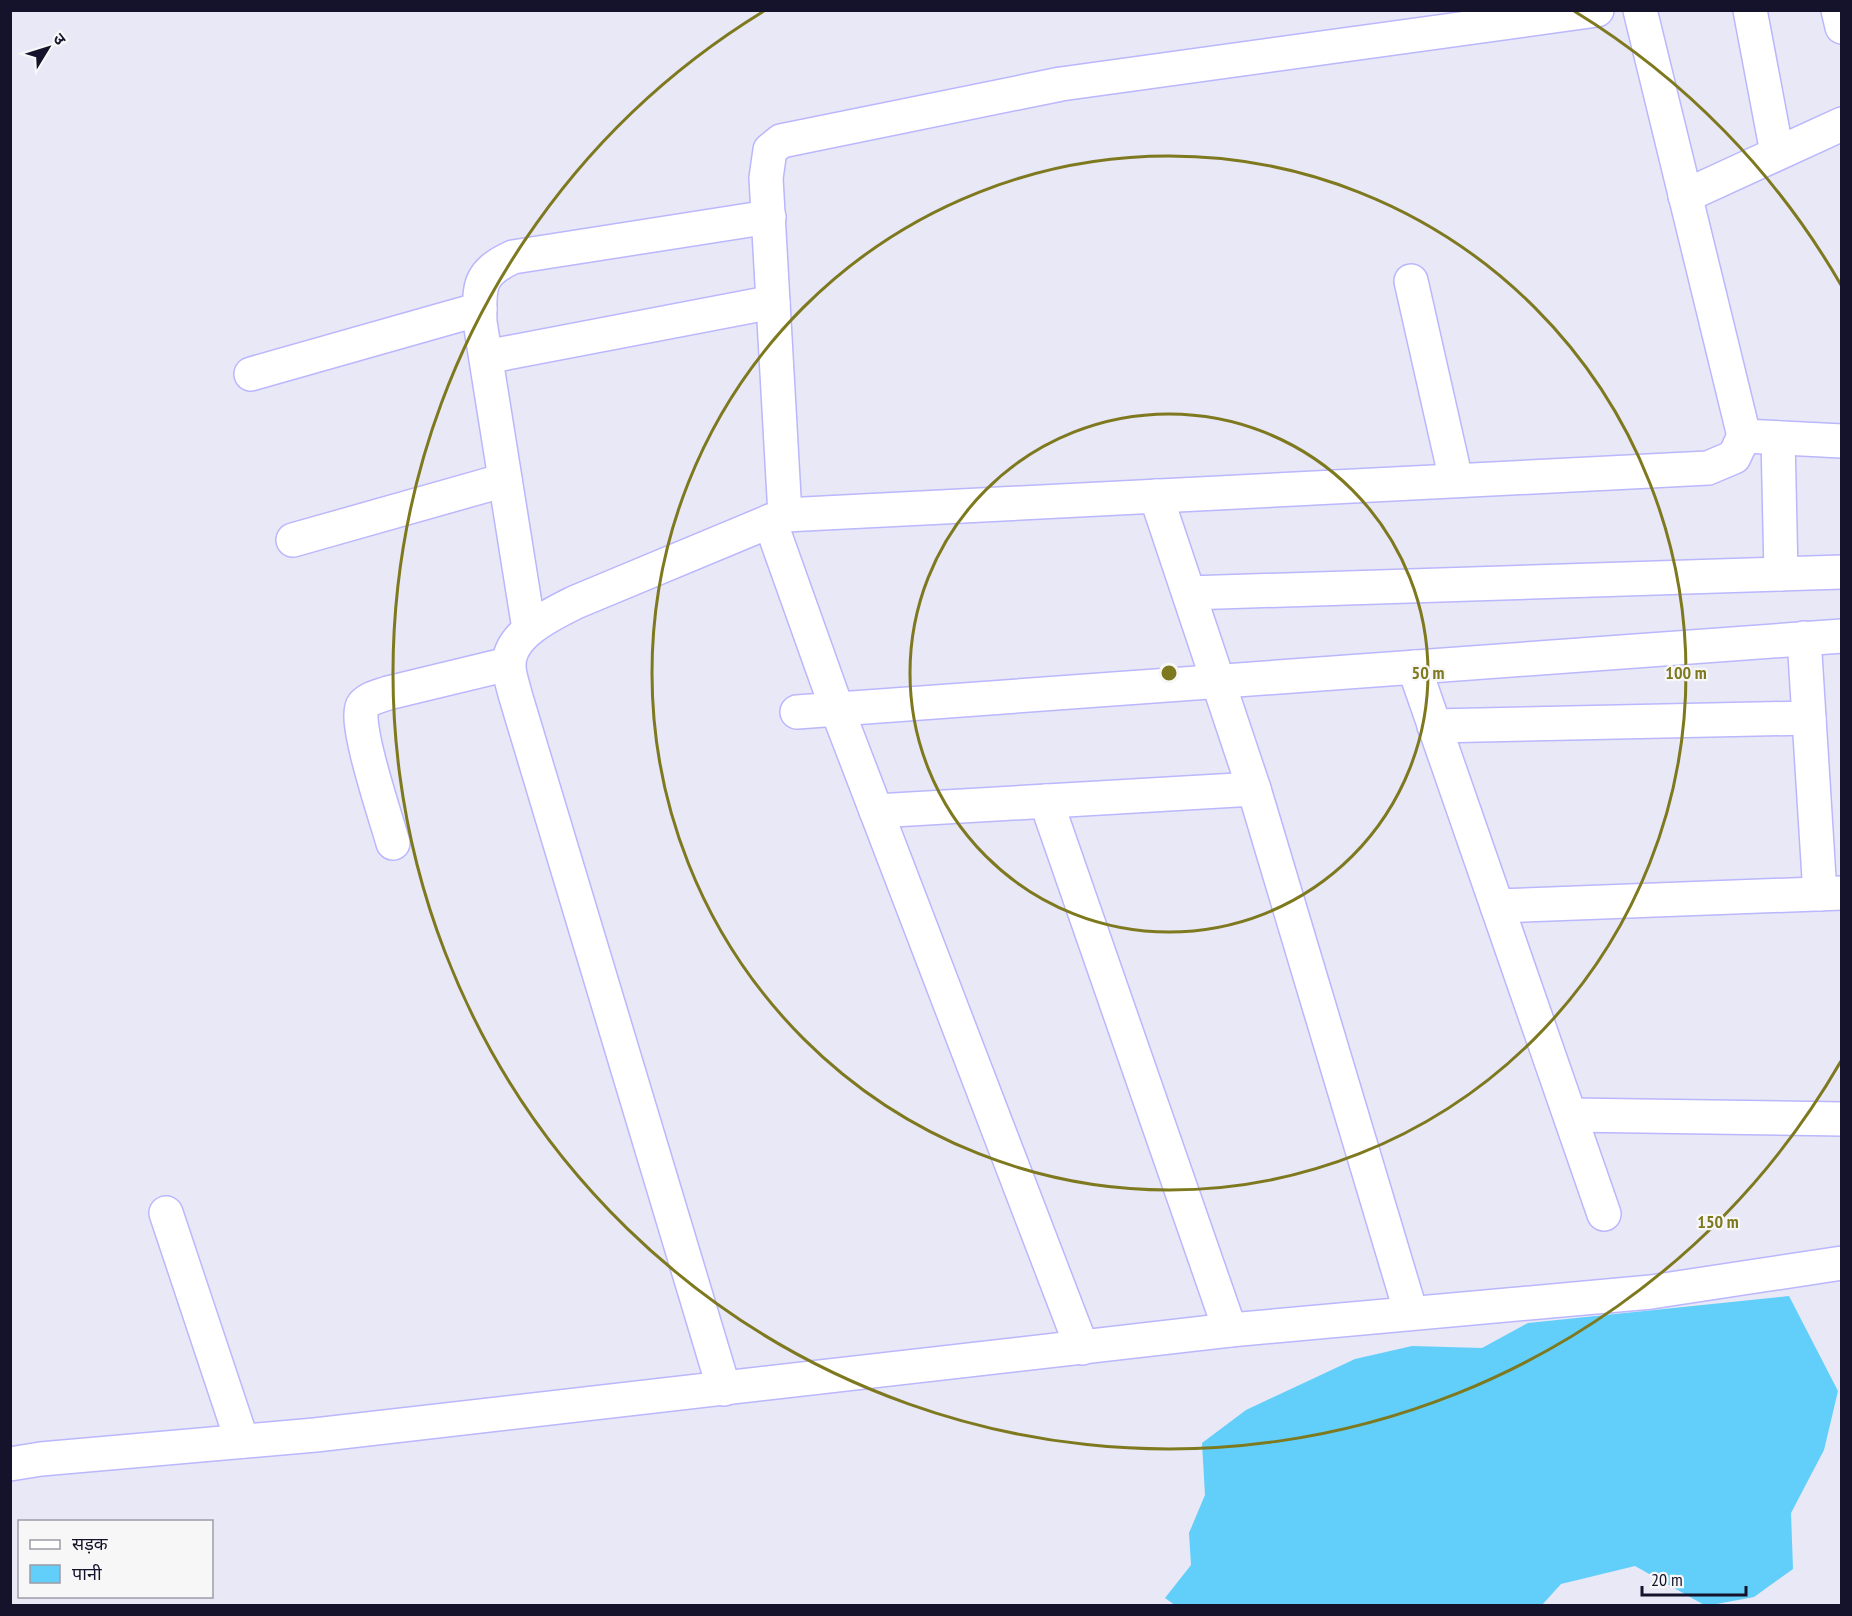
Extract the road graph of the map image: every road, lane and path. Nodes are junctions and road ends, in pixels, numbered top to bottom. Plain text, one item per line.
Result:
1 (1597, 10) edge
2 (1640, 10) edge
3 (1750, 10) edge
4 (1838, 10) edge
5 (1411, 23) edge
6 (1842, 27) edge
7 (1842, 124) edge
8 (1777, 153) junction
9 (1685, 196) junction
10 (769, 217) junction
11 (1411, 281) dead end
12 (773, 302) junction
13 (480, 309) junction
14 (486, 357) junction
15 (251, 374) dead end
16 (1744, 436) junction
17 (1778, 438) junction
18 (1842, 441) edge
19 (506, 480) junction
20 (1456, 480) junction
21 (1156, 496) junction
22 (778, 518) junction
23 (293, 540) dead end
24 (1842, 572) edge
25 (1781, 574) junction
26 (1189, 593) junction
27 (529, 629) junction
28 (1842, 636) edge
29 (1804, 638) junction
30 (508, 664) junction
31 (1414, 667) junction
32 (1218, 682) junction
33 (837, 709) junction
34 (797, 712) dead end
35 (1809, 718) junction
36 (1434, 726) junction
37 (1254, 789) junction
38 (1046, 801) junction
39 (876, 811) junction
40 (393, 843) dead end
41 (1831, 893) edge
42 (1497, 906) junction
43 (1570, 1115) junction
44 (1842, 1119) edge
45 (166, 1213) dead end
46 (1604, 1214) dead end
47 (1842, 1263) edge
48 (1411, 1313) junction
49 (1230, 1330) junction
50 (1082, 1348) junction
51 (724, 1389) junction
52 (242, 1442) junction
53 (10, 1464) edge

1 - 5 street
2 - 9 street
3 - 8 street
4 - 6 street
5 - 10 street
7 - 8 street
8 - 9 street
9 - 16 street
10 - 12 street
10 - 13 street
11 - 20 street
12 - 14 street
12 - 22 street
13 - 14 street
13 - 15 street
14 - 19 street
16 - 17 street
16 - 20 street
17 - 18 street
17 - 25 street
19 - 23 street
19 - 27 street
20 - 21 street
21 - 22 street
21 - 26 street
22 - 27 street
22 - 33 street
24 - 25 street
25 - 26 street
26 - 32 street
27 - 30 street
28 - 29 street
29 - 31 street
29 - 35 street
30 - 40 street
30 - 51 street
31 - 32 street
31 - 36 street
32 - 33 street
32 - 37 street
33 - 34 street
33 - 39 street
35 - 36 street
35 - 41 street
36 - 42 street
37 - 38 street
37 - 48 street
38 - 39 street
38 - 49 street
39 - 50 street
41 - 42 street
42 - 43 street
43 - 44 street
43 - 46 street
45 - 52 street
47 - 48 street
48 - 49 street
49 - 50 street
50 - 51 street
51 - 52 street
52 - 53 street

